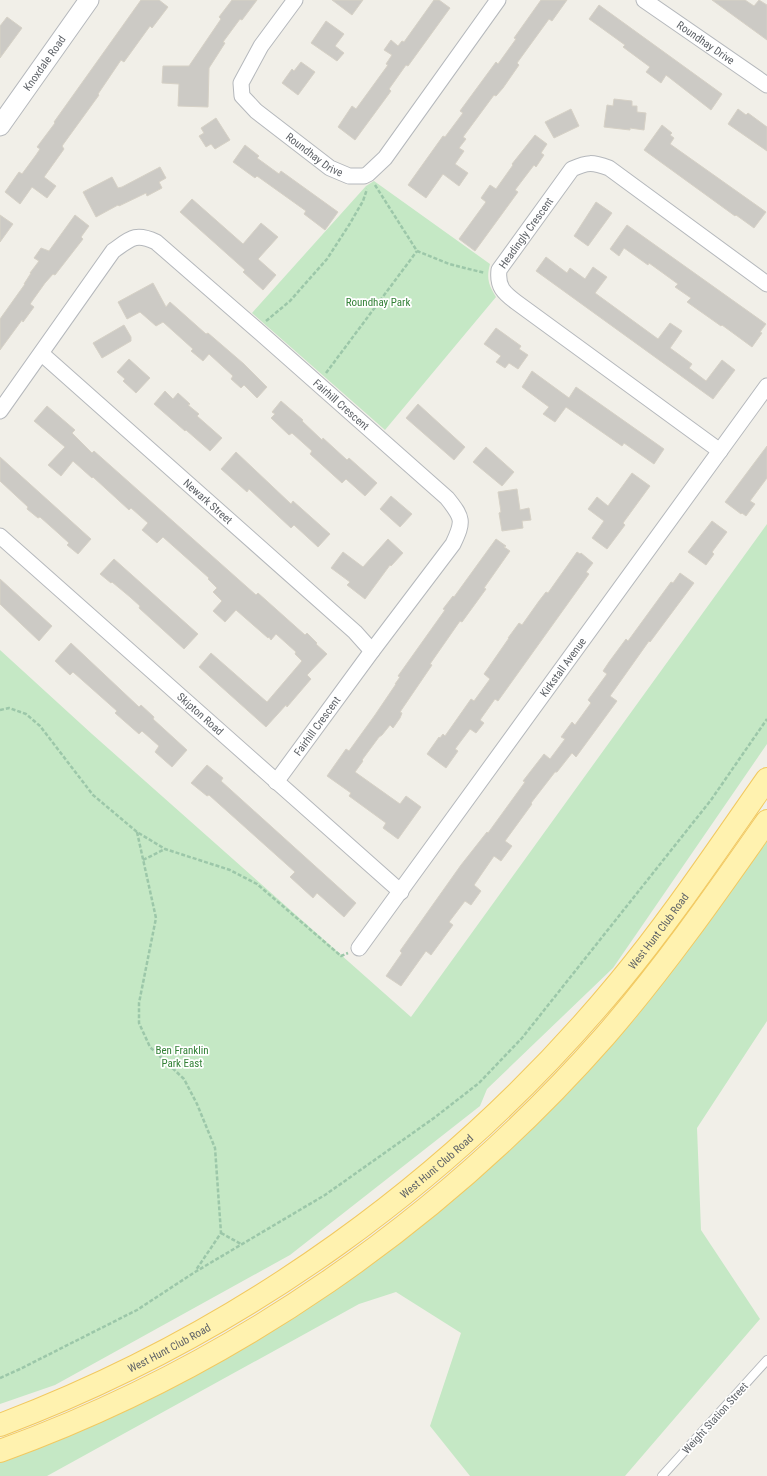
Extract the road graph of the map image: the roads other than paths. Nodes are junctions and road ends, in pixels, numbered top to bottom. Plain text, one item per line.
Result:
1 (89, 0) edge
2 (295, 0) edge
3 (498, 0) edge
4 (644, 0) edge
5 (767, 85) edge
6 (0, 126) edge
7 (767, 284) edge
8 (42, 354) junction
9 (767, 386) edge
10 (0, 411) edge
11 (720, 451) junction
12 (0, 536) edge
13 (372, 650) junction
14 (767, 779) edge
15 (276, 782) junction
16 (767, 821) edge
17 (401, 892) junction
18 (359, 948) road end
19 (767, 1360) edge
20 (0, 1425) edge
21 (0, 1451) edge
22 (662, 1476) edge

1 - 6 street, Knoxdale Road
2 - 3 street, Roundhay Drive
4 - 5 street, Roundhay Drive
7 - 11 street, Headingly Crescent
8 - 10 street, Fairhill Crescent
8 - 13 street, Newark Street
8 - 13 street, Fairhill Crescent
9 - 11 street, Kirkstall Avenue
11 - 17 street, Kirkstall Avenue
12 - 15 street, Skipton Road
13 - 15 street, Fairhill Crescent
14 - 20 main road, West Hunt Club Road
15 - 17 street, Skipton Road
16 - 21 main road
17 - 18 street, Kirkstall Avenue
19 - 22 lane, Weight Station Street

